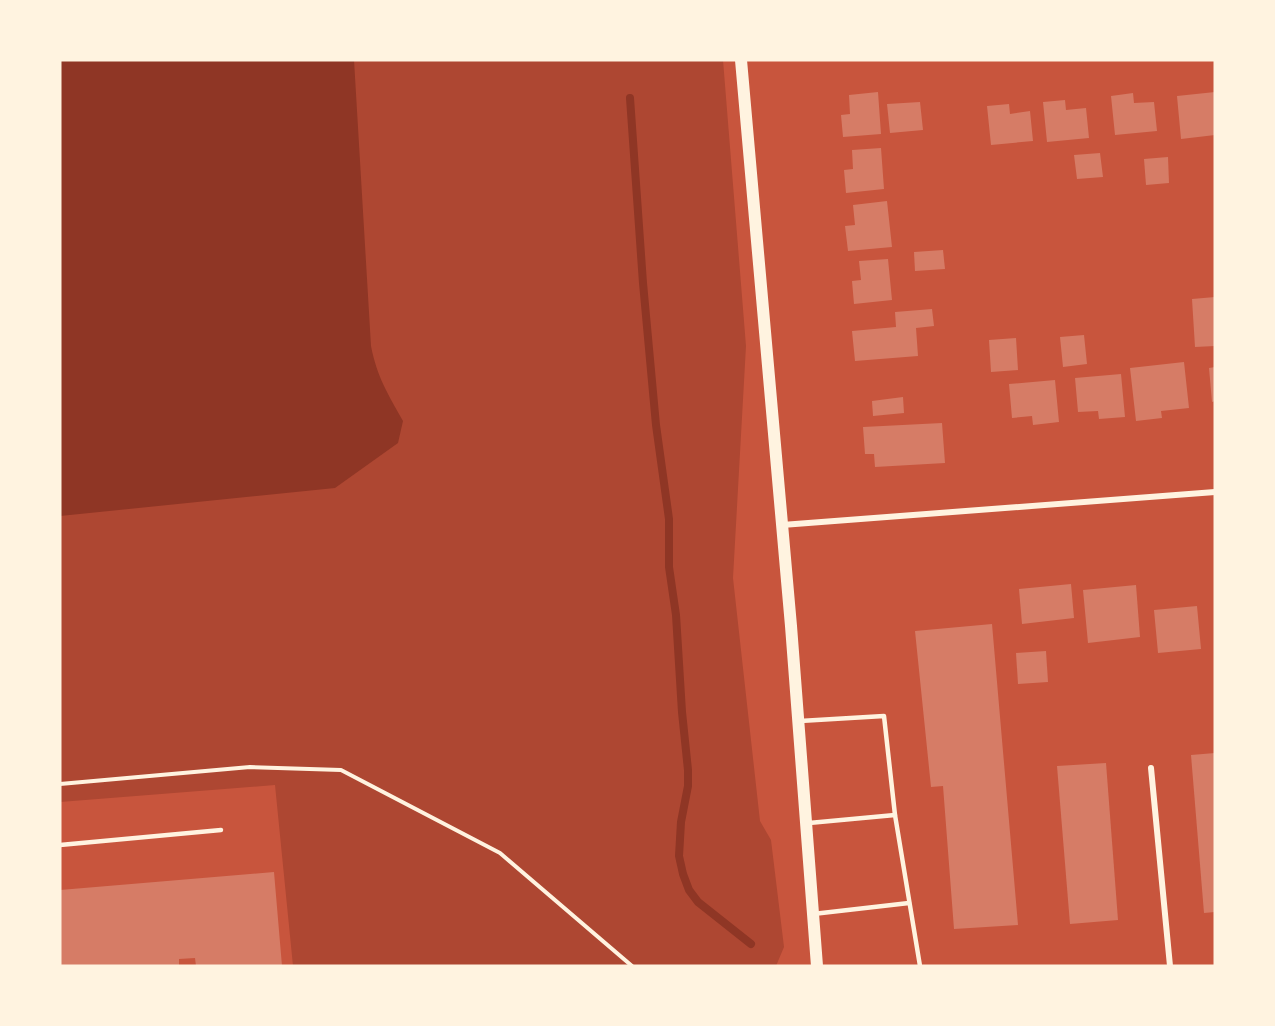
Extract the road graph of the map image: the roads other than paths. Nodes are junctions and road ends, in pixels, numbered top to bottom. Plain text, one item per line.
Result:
1 (741, 60) edge
2 (1215, 492) edge
3 (782, 525) junction
4 (798, 721) junction
5 (1151, 768) dead end
6 (895, 815) junction
7 (807, 824) junction
8 (221, 830) dead end
9 (60, 845) edge
10 (909, 903) junction
11 (813, 914) junction
12 (817, 966) edge
13 (920, 966) edge
14 (1170, 966) edge

1 - 3 main road
2 - 3 street
3 - 4 main road
4 - 6 lane
4 - 7 main road
5 - 14 street
6 - 7 lane
6 - 10 lane
7 - 11 main road
8 - 9 lane
10 - 11 lane
10 - 13 lane
11 - 12 main road

